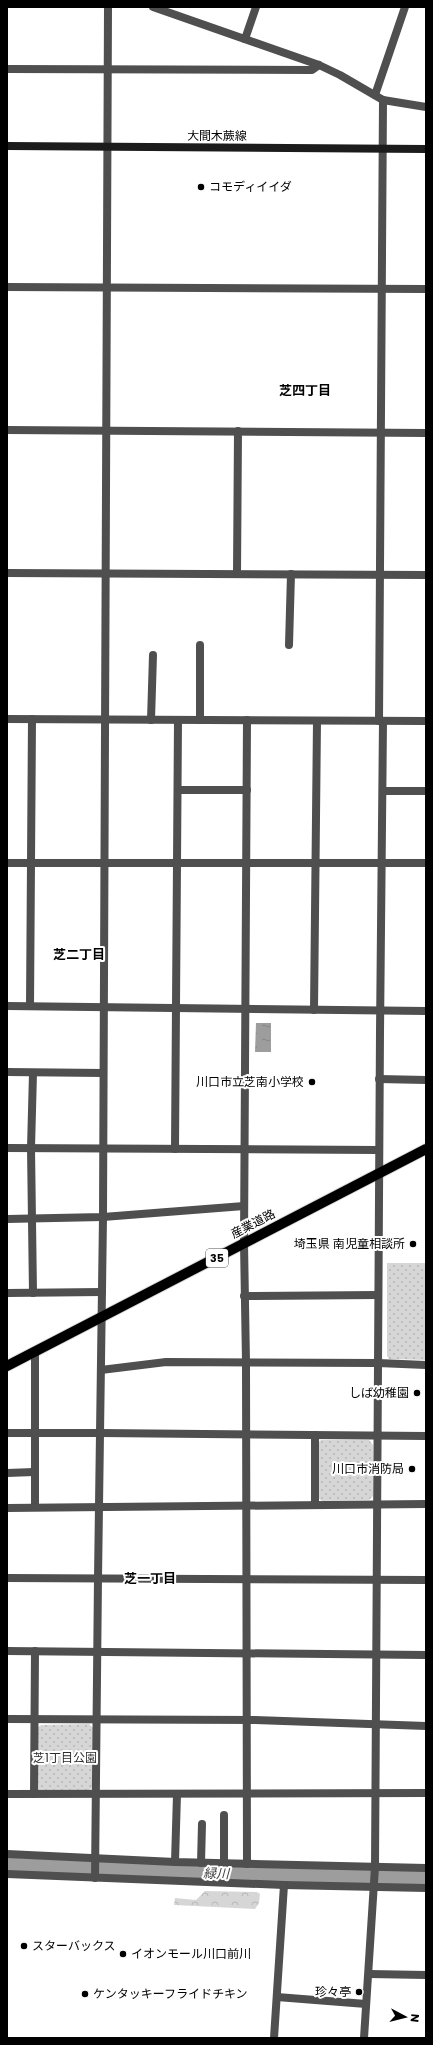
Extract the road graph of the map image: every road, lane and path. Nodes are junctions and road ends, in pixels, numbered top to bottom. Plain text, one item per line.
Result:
1 (108, 7) edge
2 (153, 7) edge
3 (180, 7) edge
4 (256, 7) edge
5 (405, 7) edge
6 (177, 15) junction
7 (245, 39) junction
8 (319, 66) junction
9 (7, 69) edge
10 (107, 70) junction
11 (375, 95) junction
12 (383, 100) junction
13 (426, 107) edge
14 (7, 146) edge
15 (108, 147) junction
16 (383, 148) junction
17 (426, 149) edge
18 (7, 287) edge
19 (107, 287) junction
20 (382, 288) junction
21 (426, 289) edge
22 (7, 430) edge
23 (106, 430) junction
24 (238, 431) junction
25 (381, 432) junction
26 (426, 433) edge
27 (7, 573) edge
28 (106, 574) junction
29 (237, 574) junction
30 (291, 574) junction
31 (380, 575) junction
32 (426, 575) edge
33 (200, 645) dead end
34 (289, 645) dead end
35 (153, 655) dead end
36 (7, 719) edge
37 (32, 719) junction
38 (105, 720) junction
39 (151, 720) junction
40 (178, 720) junction
41 (200, 720) junction
42 (247, 720) junction
43 (317, 721) junction
44 (381, 721) junction
45 (426, 721) edge
46 (178, 790) junction
47 (247, 790) junction
48 (383, 791) junction
49 (426, 791) edge
50 (7, 863) edge
51 (31, 863) junction
52 (104, 863) junction
53 (178, 863) junction
54 (246, 863) junction
55 (316, 863) junction
56 (382, 863) junction
57 (426, 863) edge
58 (7, 1006) edge
59 (30, 1006) junction
60 (104, 1007) junction
61 (176, 1008) junction
62 (245, 1009) junction
63 (314, 1010) junction
64 (380, 1010) junction
65 (426, 1011) edge
66 (7, 1072) edge
67 (33, 1073) junction
68 (103, 1073) junction
69 (379, 1079) junction
70 (426, 1080) edge
71 (7, 1148) edge
72 (32, 1148) junction
73 (103, 1149) junction
74 (175, 1149) junction
75 (426, 1149) edge
76 (244, 1150) junction
77 (379, 1150) junction
78 (379, 1173) junction
79 (244, 1206) junction
80 (33, 1218) junction
81 (103, 1218) junction
82 (7, 1219) edge
83 (244, 1243) junction
84 (102, 1292) junction
85 (7, 1293) edge
86 (33, 1293) junction
87 (378, 1295) junction
88 (244, 1296) junction
89 (102, 1318) junction
90 (35, 1352) junction
91 (246, 1362) junction
92 (378, 1362) junction
93 (426, 1365) edge
94 (7, 1366) edge
95 (101, 1370) junction
96 (7, 1433) edge
97 (34, 1433) junction
98 (100, 1433) junction
99 (246, 1435) junction
100 (315, 1435) junction
101 (378, 1435) junction
102 (426, 1436) edge
103 (34, 1472) junction
104 (7, 1473) edge
105 (377, 1504) junction
106 (426, 1504) edge
107 (314, 1505) junction
108 (245, 1506) junction
109 (35, 1507) junction
110 (99, 1507) junction
111 (7, 1508) edge
112 (7, 1578) edge
113 (98, 1578) junction
114 (245, 1580) junction
115 (377, 1580) junction
116 (426, 1580) edge
117 (7, 1651) edge
118 (35, 1651) junction
119 (98, 1652) junction
120 (246, 1654) junction
121 (376, 1655) junction
122 (426, 1655) edge
123 (7, 1719) edge
124 (34, 1719) junction
125 (97, 1720) junction
126 (246, 1720) junction
127 (376, 1725) junction
128 (426, 1726) edge
129 (376, 1793) junction
130 (426, 1793) edge
131 (7, 1794) edge
132 (34, 1794) junction
133 (96, 1794) junction
134 (177, 1794) junction
135 (246, 1794) junction
136 (224, 1815) dead end
137 (202, 1824) dead end
138 (7, 1854) edge
139 (95, 1859) junction
140 (175, 1862) junction
141 (201, 1863) junction
142 (224, 1864) junction
143 (247, 1864) junction
144 (375, 1868) junction
145 (426, 1868) edge
146 (7, 1874) edge
147 (95, 1878) junction
148 (284, 1885) junction
149 (374, 1886) junction
150 (426, 1888) edge
151 (369, 1974) junction
152 (426, 1975) edge
153 (277, 1997) junction
154 (366, 2004) junction
155 (274, 2038) edge
156 (364, 2038) edge

1 - 10 street
2 - 6 street
3 - 6 street
4 - 7 street
5 - 11 street
6 - 7 street
7 - 8 street
8 - 10 street
8 - 11 street
9 - 10 street
10 - 15 street
11 - 12 street
12 - 13 street
12 - 16 street
14 - 15 main road, 大間木蕨線
15 - 16 main road, 大間木蕨線
15 - 19 street
16 - 17 main road, 大間木蕨線
16 - 20 street
18 - 19 street
19 - 20 street
19 - 23 street
20 - 21 street
20 - 25 street
22 - 23 street
23 - 24 street
23 - 28 street
24 - 25 street
24 - 29 street
25 - 26 street
25 - 31 street
27 - 28 street
28 - 29 street
28 - 38 street
29 - 30 street
30 - 31 street
30 - 34 street
31 - 32 street
31 - 44 street
33 - 41 street
35 - 39 street
36 - 37 street
37 - 38 street
37 - 51 street
38 - 39 street
38 - 52 street
39 - 40 street
40 - 41 street
40 - 46 street
41 - 42 street
42 - 43 street
42 - 47 street
43 - 44 street
43 - 55 street
44 - 45 street
44 - 48 street
46 - 47 street
46 - 53 street
47 - 54 street
48 - 49 street
48 - 56 street
50 - 51 street
51 - 52 street
51 - 59 street
52 - 53 street
52 - 60 street
53 - 54 street
53 - 61 street
54 - 55 street
54 - 62 street
55 - 56 street
55 - 63 street
56 - 57 street
56 - 64 street
58 - 59 street
59 - 60 street
60 - 61 street
60 - 68 street
61 - 62 street
61 - 74 street
62 - 63 street
62 - 76 street
63 - 64 street
64 - 65 street
64 - 69 street
66 - 67 street
67 - 68 street
67 - 72 street
68 - 73 street
69 - 70 street
69 - 77 street
71 - 72 street
72 - 73 street
72 - 80 street
73 - 74 street
73 - 81 street
74 - 76 street
75 - 78 main road, 産業道路 / 35
76 - 77 street
76 - 79 street
77 - 78 street
78 - 83 main road, 産業道路 / 35
78 - 87 street
79 - 81 street
79 - 83 street
80 - 81 street
80 - 82 street
80 - 86 street
81 - 84 street
83 - 88 street
83 - 89 main road, 産業道路 / 35
84 - 86 street
84 - 89 street
85 - 86 street
87 - 88 street
87 - 92 street
88 - 91 street
89 - 90 main road, 産業道路 / 35
89 - 95 street
90 - 94 main road, 産業道路 / 35
90 - 97 street
91 - 92 street
91 - 95 street
91 - 99 street
92 - 93 street
92 - 101 street
95 - 98 street
96 - 97 street
97 - 98 street
97 - 103 street
98 - 99 street
98 - 110 street
99 - 100 street
99 - 108 street
100 - 101 street
100 - 107 street
101 - 102 street
101 - 105 street
103 - 104 street
103 - 109 street
105 - 106 street
105 - 107 street
105 - 115 street
107 - 108 street
108 - 110 street
108 - 114 street
109 - 110 street
109 - 111 street
110 - 113 street
112 - 113 street
113 - 114 street
113 - 119 street
114 - 115 street
114 - 120 street
115 - 116 street
115 - 121 street
117 - 118 street
118 - 119 street
118 - 124 street
119 - 120 street
119 - 125 street
120 - 121 street
120 - 126 street
121 - 122 street
121 - 127 street
123 - 124 street
124 - 125 street
124 - 132 street
125 - 126 street
125 - 133 street
126 - 127 street
126 - 135 street
127 - 128 street
127 - 129 street
129 - 130 street
129 - 135 street
129 - 144 street
131 - 132 street
132 - 133 street
133 - 134 street
133 - 139 street
134 - 135 street
134 - 140 street
135 - 143 street
136 - 142 street
137 - 141 street
138 - 139 street
139 - 140 street
139 - 147 street
140 - 141 street
141 - 142 street
142 - 143 street
143 - 144 street
144 - 145 street
144 - 149 street
146 - 147 street
147 - 148 street
148 - 149 street
148 - 153 street
149 - 150 street
149 - 151 street
151 - 152 street
151 - 154 street
153 - 154 street
153 - 155 street
154 - 156 street

